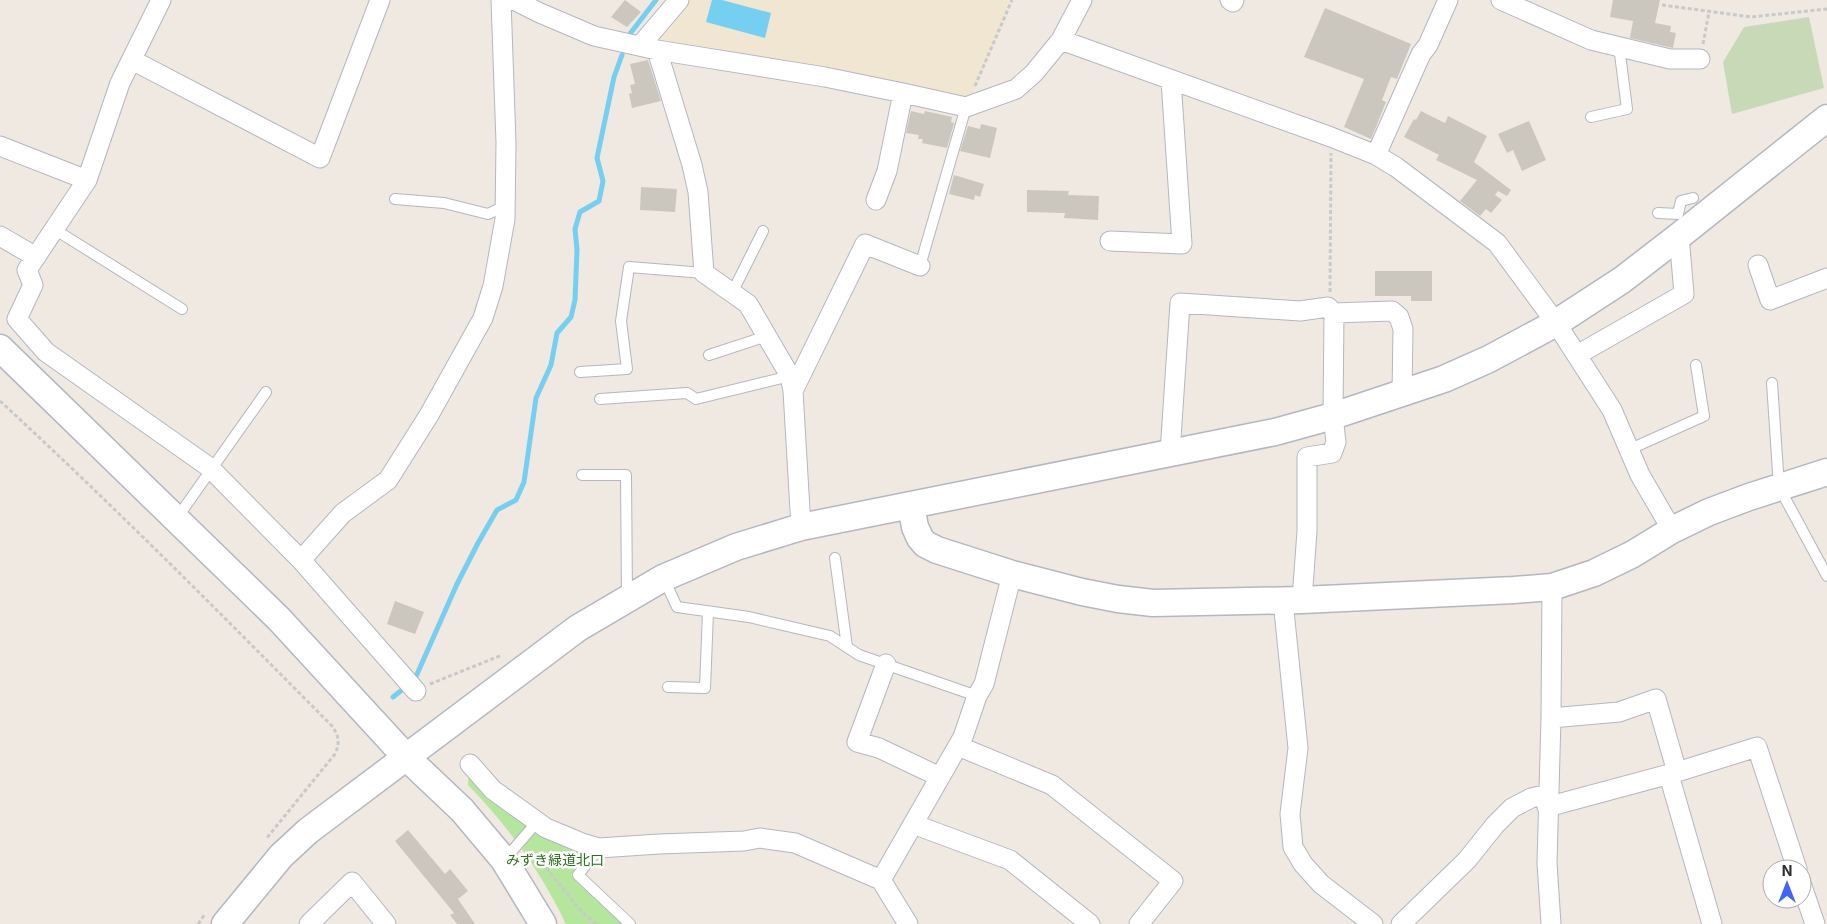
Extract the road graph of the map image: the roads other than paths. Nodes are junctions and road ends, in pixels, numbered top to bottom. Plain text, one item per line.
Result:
1 (161, 0) edge
2 (380, 0) edge
3 (501, 0) edge
4 (514, 0) edge
5 (679, 0) edge
6 (1082, 0) edge
7 (1230, 0) edge
8 (1234, 0) edge
9 (1448, 0) edge
10 (1502, 0) edge
11 (545, 7) edge
12 (1061, 40) junction
13 (1619, 46) junction
14 (648, 48) junction
15 (1700, 59) road end
16 (132, 60) junction
17 (1171, 80) junction
18 (903, 93) junction
19 (966, 107) junction
20 (1591, 117) dead end
21 (1827, 118) edge
22 (0, 146) edge
23 (1376, 155) junction
24 (87, 180) junction
25 (1693, 198) dead end
26 (395, 200) dead end
27 (876, 200) dead end
28 (505, 206) junction
29 (1658, 213) dead end
30 (1678, 225) junction
31 (54, 229) junction
32 (763, 231) dead end
33 (0, 236) edge
34 (1110, 241) dead end
35 (36, 257) junction
36 (1758, 265) dead end
37 (920, 266) joint
38 (704, 272) junction
39 (1827, 278) edge
40 (732, 293) junction
41 (182, 309) dead end
42 (1331, 310) junction
43 (1556, 323) junction
44 (767, 336) junction
45 (0, 348) edge
46 (708, 354) dead end
47 (1577, 355) junction
48 (1696, 365) dead end
49 (580, 372) dead end
50 (1772, 383) dead end
51 (791, 384) junction
52 (266, 392) dead end
53 (1402, 394) junction
54 (600, 399) dead end
55 (1333, 416) junction
56 (1628, 450) junction
57 (1170, 453) junction
58 (212, 470) junction
59 (1827, 472) edge
60 (582, 475) dead end
61 (1779, 487) junction
62 (910, 505) junction
63 (176, 519) junction
64 (801, 527) junction
65 (1672, 530) junction
66 (835, 558) dead end
67 (301, 560) junction
68 (1012, 574) junction
69 (1827, 576) edge
70 (663, 578) junction
71 (1552, 587) junction
72 (627, 598) junction
73 (1293, 601) junction
74 (708, 612) junction
75 (847, 648) junction
76 (886, 664) junction
77 (668, 687) dead end
78 (416, 691) road end
79 (977, 696) junction
80 (1551, 718) junction
81 (958, 746) junction
82 (406, 757) junction
83 (470, 764) dead end
84 (1673, 774) junction
85 (940, 776) junction
86 (1548, 801) junction
87 (537, 822) junction
88 (913, 824) junction
89 (599, 848) junction
90 (1794, 859) edge
91 (504, 860) junction
92 (881, 880) junction
93 (1809, 909) edge
94 (218, 916) edge
95 (309, 924) edge
96 (386, 924) edge
97 (543, 924) edge
98 (630, 924) edge
99 (908, 924) edge
100 (1090, 924) edge
101 (1139, 924) edge
102 (1372, 924) edge
103 (1401, 924) edge
104 (1551, 924) edge
105 (1712, 924) edge
106 (1814, 924) edge

1 - 16 street
2 - 16 street
3 - 28 street
4 - 11 street
5 - 14 street
6 - 12 street
7 - 8 street
9 - 23 street
10 - 13 street
11 - 14 street
12 - 17 street
12 - 19 street
13 - 15 street
13 - 20 lane
14 - 18 street
14 - 38 street
16 - 24 street
17 - 23 street
17 - 34 street
18 - 19 street
18 - 27 street
19 - 37 lane
21 - 30 street
22 - 24 street
23 - 43 street
24 - 31 street
25 - 30 lane
26 - 28 lane
28 - 67 street
29 - 30 lane
30 - 43 street
30 - 47 street
31 - 35 street
31 - 41 lane
32 - 40 lane
33 - 35 street
35 - 58 street
36 - 39 street
37 - 51 street
38 - 40 street
38 - 49 lane
40 - 44 street
42 - 53 street
42 - 55 street
42 - 57 street
43 - 47 street
43 - 53 street
44 - 46 lane
44 - 51 street
45 - 63 street
47 - 56 street
48 - 56 lane
50 - 61 lane
51 - 54 lane
51 - 64 street
52 - 58 lane
53 - 55 street
55 - 57 street
55 - 73 street
56 - 65 street
57 - 62 street
58 - 63 lane
58 - 67 street
59 - 61 street
60 - 72 lane
61 - 65 street
61 - 69 lane
62 - 64 street
62 - 68 street
63 - 82 street
64 - 70 street
65 - 71 street
66 - 75 lane
67 - 78 street
68 - 73 street
68 - 79 street
70 - 72 street
70 - 74 lane
71 - 73 street
71 - 80 street
72 - 82 street
73 - 102 street
74 - 75 lane
74 - 77 lane
75 - 76 lane
76 - 79 lane
76 - 85 street
79 - 81 street
80 - 84 street
80 - 86 street
81 - 85 street
81 - 101 street
82 - 91 street
82 - 94 street
83 - 87 street
84 - 86 street
84 - 90 street
84 - 105 street
85 - 88 street
86 - 103 street
86 - 104 street
87 - 89 street
87 - 91 lane
88 - 92 street
88 - 100 street
89 - 92 street
89 - 98 lane
91 - 97 street
92 - 99 street
93 - 106 street
95 - 96 street

